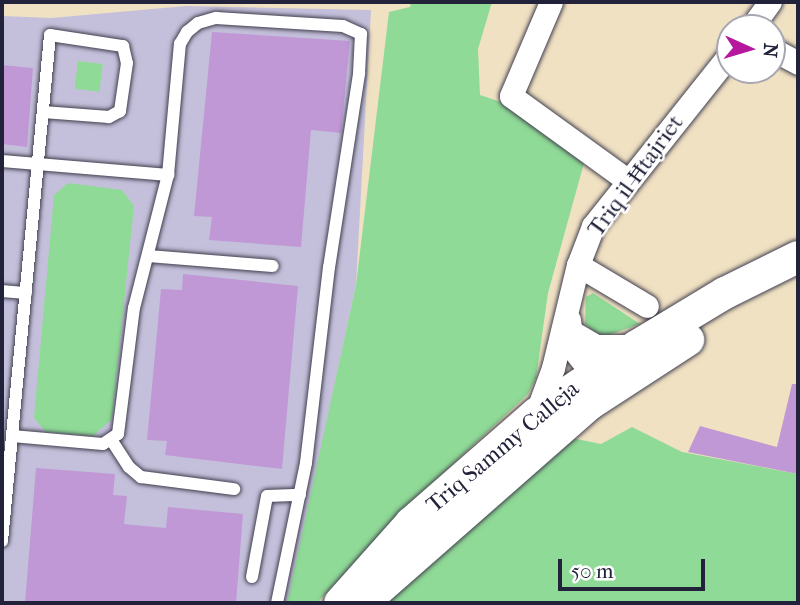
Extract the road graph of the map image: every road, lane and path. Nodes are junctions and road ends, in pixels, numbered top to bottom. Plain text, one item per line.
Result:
1 (551, 2) edge
2 (716, 71) edge
3 (43, 112) junction
4 (2, 161) edge
5 (39, 164) junction
6 (168, 175) junction
7 (627, 180) junction
8 (148, 256) junction
9 (798, 257) edge
10 (578, 265) junction
11 (274, 266) dead end
12 (798, 276) edge
13 (2, 291) edge
14 (26, 293) junction
15 (647, 306) dead end
16 (566, 326) junction
17 (637, 346) junction
18 (596, 391) junction
19 (537, 414) junction
20 (12, 436) junction
21 (112, 441) junction
22 (234, 489) dead end
23 (300, 495) junction
24 (2, 541) edge
25 (252, 577) dead end
26 (277, 603) edge
27 (340, 603) edge
28 (363, 603) edge

1 - 7 street
2 - 7 street, Triq il-Ħtajriet
3 - 3 lane
3 - 5 lane
4 - 5 lane
5 - 6 lane
5 - 14 lane
6 - 8 lane
6 - 23 lane
7 - 10 street, Triq il-Ħtajriet
8 - 11 lane
8 - 21 lane
9 - 17 street, Triq Sammy Calleja
10 - 15 street
10 - 16 street, Triq il-Ħtajriet
12 - 18 street, Triq Sammy Calleja
13 - 14 lane
14 - 20 lane
16 - 17 street
16 - 18 street
16 - 19 street, Triq il-Ħtajriet
17 - 18 street, Triq Sammy Calleja
18 - 19 street, Triq Sammy Calleja
18 - 28 street, Triq Sammy Calleja
19 - 27 street, Triq Sammy Calleja
20 - 21 lane
20 - 24 lane
21 - 22 lane
23 - 25 lane
23 - 26 lane

